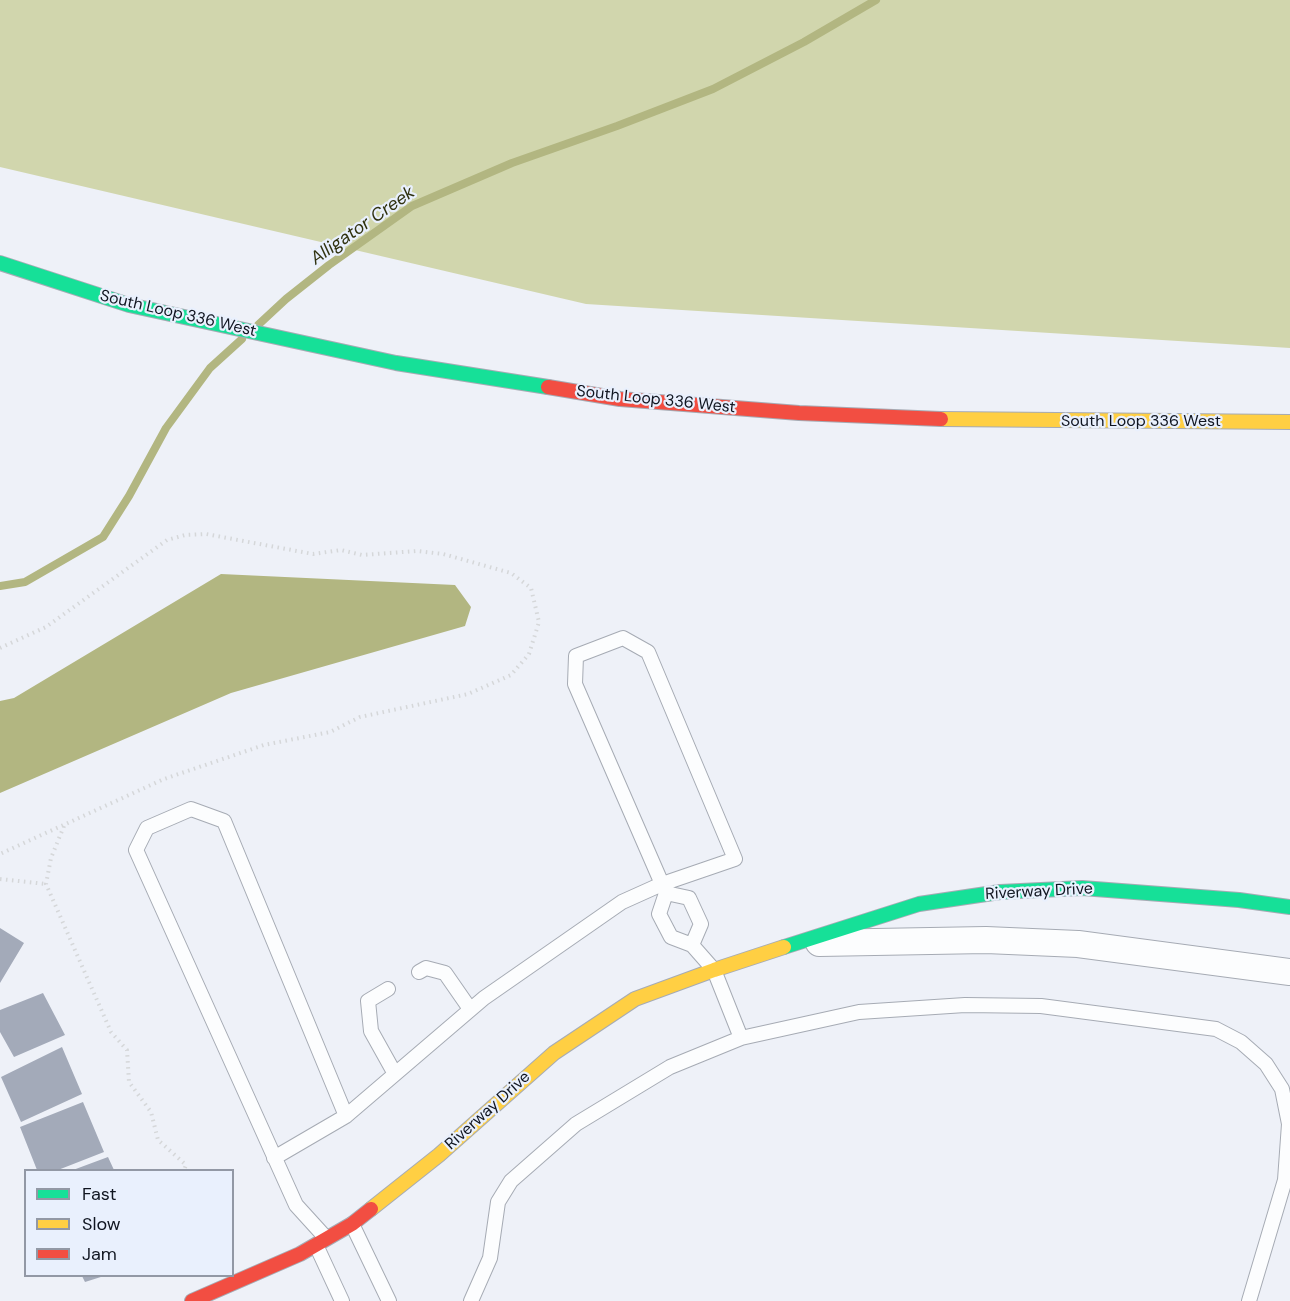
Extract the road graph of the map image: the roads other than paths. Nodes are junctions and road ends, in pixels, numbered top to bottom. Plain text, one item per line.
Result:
1 (0, 263) edge
2 (1290, 422) edge
3 (664, 889) junction
4 (1290, 907) edge
5 (795, 944) junction
6 (692, 945) junction
7 (714, 970) junction
8 (419, 972) dead end
9 (1290, 972) edge
10 (388, 989) dead end
11 (470, 1009) junction
12 (741, 1038) junction
13 (395, 1074) junction
14 (346, 1116) junction
15 (274, 1158) junction
16 (352, 1224) junction
17 (322, 1242) junction
18 (192, 1301) edge
19 (342, 1301) edge
20 (389, 1301) edge
21 (471, 1301) edge
22 (1249, 1301) edge

1 - 2 main road, South Loop 336 West
3 - 3 lane
3 - 6 lane
3 - 6 lane
3 - 11 lane
4 - 5 main road, Riverway Drive
5 - 7 main road, Riverway Drive
5 - 9 street, Riverway Drive
6 - 7 lane
7 - 12 lane
7 - 16 main road, Riverway Drive
8 - 11 lane
10 - 13 lane
11 - 13 lane
12 - 21 lane
12 - 22 lane
13 - 14 lane
14 - 15 lane
14 - 15 lane
15 - 17 lane
16 - 17 main road, Riverway Drive
16 - 20 lane
17 - 18 main road, Riverway Drive
17 - 19 lane

